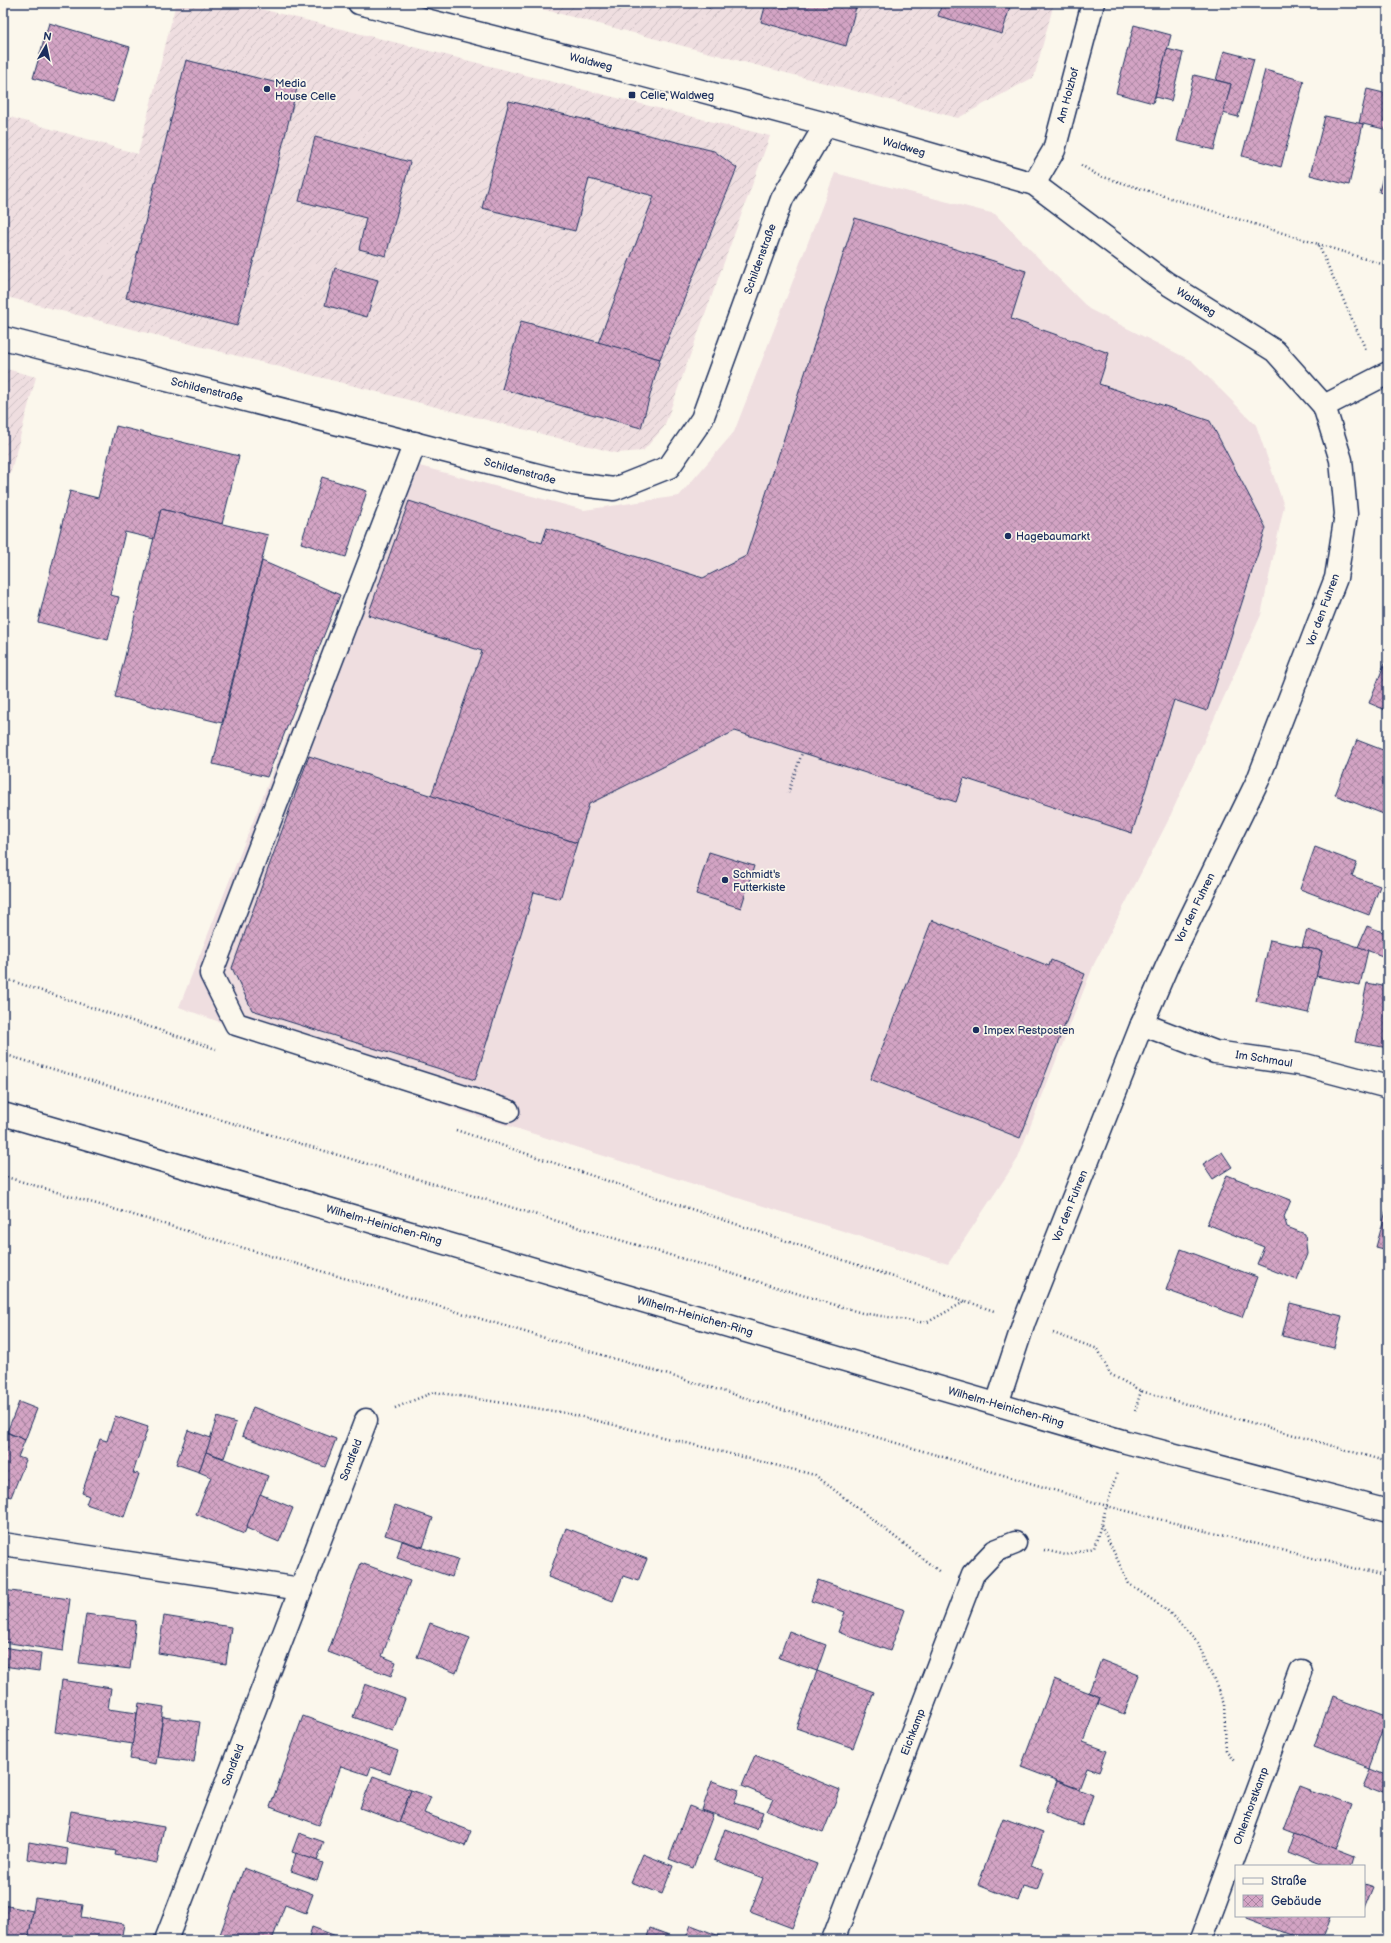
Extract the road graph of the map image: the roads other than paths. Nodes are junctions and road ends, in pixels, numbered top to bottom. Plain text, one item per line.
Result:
1 (359, 3) edge
2 (1093, 3) edge
3 (826, 124) junction
4 (1034, 184) junction
5 (3, 338) edge
6 (1383, 375) edge
7 (1324, 406) junction
8 (415, 443) junction
9 (1142, 1024) junction
10 (1388, 1087) edge
11 (508, 1111) dead end
12 (3, 1114) edge
13 (997, 1404) junction
14 (366, 1420) road end
15 (1388, 1511) edge
16 (1015, 1543) road end
17 (3, 1544) edge
18 (301, 1589) junction
19 (1301, 1671) dead end
20 (166, 1940) edge
21 (833, 1940) edge
22 (1201, 1940) edge

1 - 3 street, Waldweg
2 - 4 street, Am Holzhof
3 - 4 street, Waldweg
3 - 8 street, Schildenstraße
4 - 7 street, Waldweg
5 - 8 street, Schildenstraße
6 - 7 street
7 - 9 street, Vor den Fuhren
8 - 11 street
9 - 10 street, Im Schmaul
9 - 13 street, Vor den Fuhren
12 - 13 street, Wilhelm-Heinichen-Ring
13 - 15 street, Wilhelm-Heinichen-Ring
14 - 18 street, Sandfeld
16 - 21 street, Eichkamp
17 - 18 street
18 - 20 street, Sandfeld
19 - 22 street, Ohlenhorstkamp

